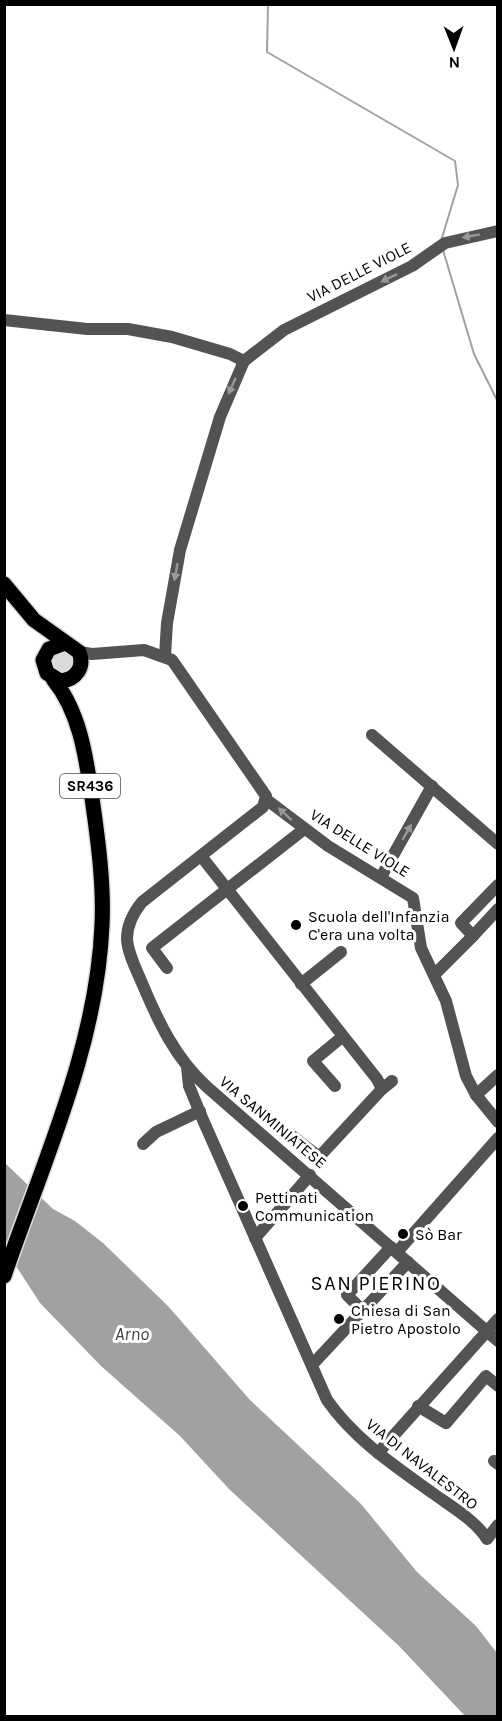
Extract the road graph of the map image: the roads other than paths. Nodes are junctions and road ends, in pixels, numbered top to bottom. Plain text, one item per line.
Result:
1 (498, 231) edge
2 (4, 320) edge
3 (244, 361) junction
4 (4, 584) edge
5 (34, 620) junction
6 (65, 643) junction
7 (78, 652) junction
8 (112, 653) junction
9 (44, 656) junction
10 (165, 656) junction
11 (78, 672) junction
12 (53, 679) junction
13 (73, 710) junction
14 (372, 735) dead end
15 (432, 786) junction
16 (267, 800) junction
17 (303, 830) junction
18 (498, 844) edge
19 (201, 856) junction
20 (381, 877) junction
21 (227, 889) junction
22 (496, 891) edge
23 (498, 909) edge
24 (473, 936) junction
25 (341, 952) dead end
26 (167, 968) dead end
27 (434, 975) junction
28 (301, 984) junction
29 (342, 1037) junction
30 (187, 1067) junction
31 (498, 1075) edge
32 (335, 1086) dead end
33 (476, 1095) junction
34 (200, 1111) junction
35 (498, 1122) edge
36 (291, 1135) dead end
37 (498, 1138) edge
38 (143, 1144) dead end
39 (310, 1175) junction
40 (255, 1238) junction
41 (394, 1249) junction
42 (408, 1262) junction
43 (4, 1275) edge
44 (363, 1311) junction
45 (498, 1319) edge
46 (486, 1331) junction
47 (498, 1341) edge
48 (312, 1365) junction
49 (498, 1386) edge
50 (418, 1406) junction
51 (378, 1453) junction
52 (498, 1525) edge

1 -> 3 street, VIA DELLE VIOLE
2 - 3 street
3 -> 10 street, VIA DELLE VIOLE
4 - 5 main road, SR436
5 - 6 main road, SR436
5 - 9 main road, SR436
6 - 7 main road, SR436
6 - 9 main road
7 - 8 street
7 - 11 main road, SR436
8 - 10 street
8 - 11 street
9 - 12 main road, SR436
10 - 16 street, VIA DELLE VIOLE
11 - 12 main road
11 - 13 main road, SR436
12 - 13 main road, SR436
13 - 43 main road, SR436
14 - 15 street
15 - 18 street
20 -> 15 street
17 -> 16 street, VIA DELLE VIOLE
16 - 19 street
17 - 20 street, VIA DELLE VIOLE
17 - 21 street
19 - 21 street
19 - 30 street, VIA SANMINIATESE
20 - 27 street, VIA DELLE VIOLE
21 - 26 street
21 - 28 street
22 - 24 street
23 - 24 street
24 - 27 street
25 - 28 street
27 - 33 street, VIA DELLE VIOLE
28 - 29 street
29 - 32 street
29 - 36 street
30 - 34 street, VIA DI NAVALESTRO
30 - 39 street, VIA SANMINIATESE
31 - 33 street
33 - 35 street, VIA DELLE VIOLE
34 - 38 street
34 - 40 street, VIA DI NAVALESTRO
37 - 41 street
39 - 40 street
39 - 41 street, VIA SANMINIATESE
40 - 48 street, VIA DI NAVALESTRO
41 - 42 street, VIA SANMINIATESE
41 - 44 street
42 - 44 street
42 - 46 street, VIA SANMINIATESE
44 - 48 street
45 - 46 street
46 - 47 street, VIA SANMINIATESE
46 - 50 street
48 - 51 street, VIA DI NAVALESTRO
49 - 50 street
50 - 51 street
51 - 52 street, VIA DI NAVALESTRO

